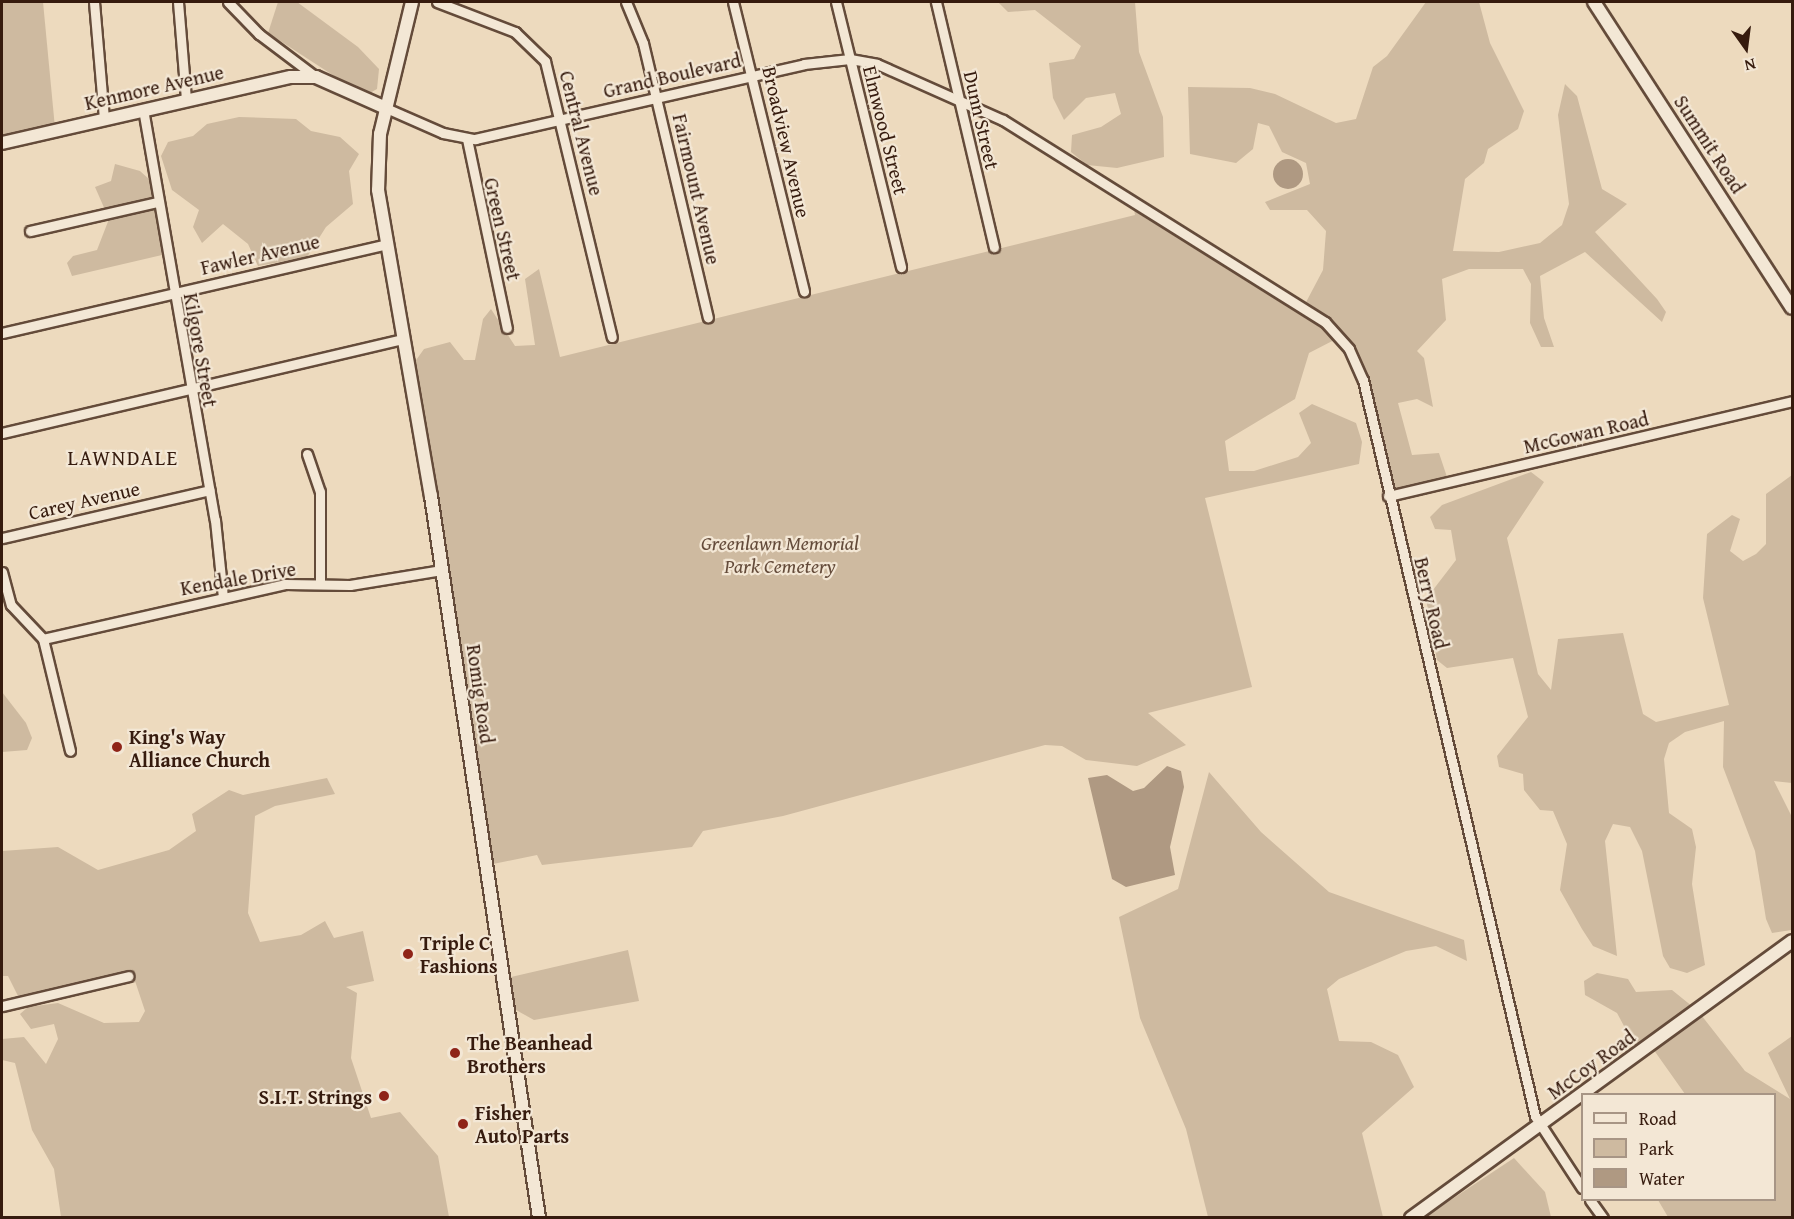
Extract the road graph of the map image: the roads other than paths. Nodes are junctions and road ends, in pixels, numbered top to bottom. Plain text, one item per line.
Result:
1 (94, 2) edge
2 (178, 2) edge
3 (228, 2) edge
4 (412, 2) edge
5 (437, 2) edge
6 (626, 2) edge
7 (733, 2) edge
8 (836, 2) edge
9 (936, 2) edge
10 (1594, 2) edge
11 (850, 58) junction
12 (753, 76) junction
13 (316, 77) junction
14 (958, 97) junction
15 (657, 99) junction
16 (186, 100) junction
17 (386, 108) junction
18 (143, 109) junction
19 (104, 118) junction
20 (560, 121) junction
21 (467, 139) junction
22 (2, 143) edge
23 (1132, 198) joint
24 (158, 202) junction
25 (30, 231) dead end
26 (386, 244) junction
27 (994, 247) dead end
28 (901, 267) dead end
29 (804, 291) dead end
30 (173, 293) junction
31 (1792, 308) edge
32 (708, 317) dead end
33 (507, 328) dead end
34 (2, 333) edge
35 (612, 337) dead end
36 (403, 339) junction
37 (189, 389) junction
38 (1792, 401) edge
39 (2, 434) edge
40 (307, 454) dead end
41 (210, 490) junction
42 (1388, 496) junction
43 (2, 538) edge
44 (442, 570) junction
45 (2, 572) edge
46 (320, 584) junction
47 (223, 597) junction
48 (42, 639) junction
49 (70, 751) dead end
50 (1792, 941) edge
51 (129, 976) dead end
52 (2, 1006) edge
53 (1583, 1093) edge
54 (1581, 1094) edge
55 (1539, 1125) junction
56 (1581, 1187) edge
57 (1591, 1201) edge
58 (539, 1218) edge
59 (1411, 1218) edge
60 (1603, 1218) edge

1 - 19 street
2 - 16 street
3 - 13 street
4 - 17 street, Romig Road
5 - 20 street, Central Avenue
6 - 15 street, Fairmount Avenue
7 - 12 street, Broadview Avenue
8 - 11 street, Elmwood Street
9 - 14 street, Dunn Street
10 - 31 street, Summit Road
11 - 12 street, Grand Boulevard
11 - 14 street, Grand Boulevard
11 - 28 street, Elmwood Street
12 - 15 street, Grand Boulevard
12 - 29 street, Broadview Avenue
13 - 16 street, Kenmore Avenue
13 - 17 street
14 - 23 street, Grand Boulevard
14 - 27 street, Dunn Street
15 - 20 street, Grand Boulevard
15 - 32 street, Fairmount Avenue
16 - 18 street, Kenmore Avenue
17 - 21 street
17 - 26 street, Romig Road
18 - 19 street, Kenmore Avenue
18 - 24 street, Kilgore Street
19 - 22 street, Kenmore Avenue
20 - 21 street, Grand Boulevard
20 - 35 street, Central Avenue
21 - 33 street, Green Street
23 - 42 street, Berry Road
24 - 25 street
24 - 30 street, Kilgore Street
26 - 30 street, Fawler Avenue
26 - 36 street, Romig Road
30 - 34 street, Fawler Avenue
30 - 37 street, Kilgore Street
36 - 37 street
36 - 44 street, Romig Road
37 - 39 street
37 - 41 street, Kilgore Street
38 - 42 street, McGowan Road
40 - 46 street
41 - 43 street, Carey Avenue
41 - 47 street, Kilgore Street
42 - 55 street, Berry Road
44 - 46 street, Kendale Drive
44 - 58 street, Romig Road
45 - 48 street
46 - 47 street, Kendale Drive
47 - 48 street, Kendale Drive
48 - 49 street
50 - 53 street, McCoy Road
51 - 52 street
54 - 55 street, McCoy Road
55 - 56 street
55 - 59 street, McCoy Road
57 - 60 street

